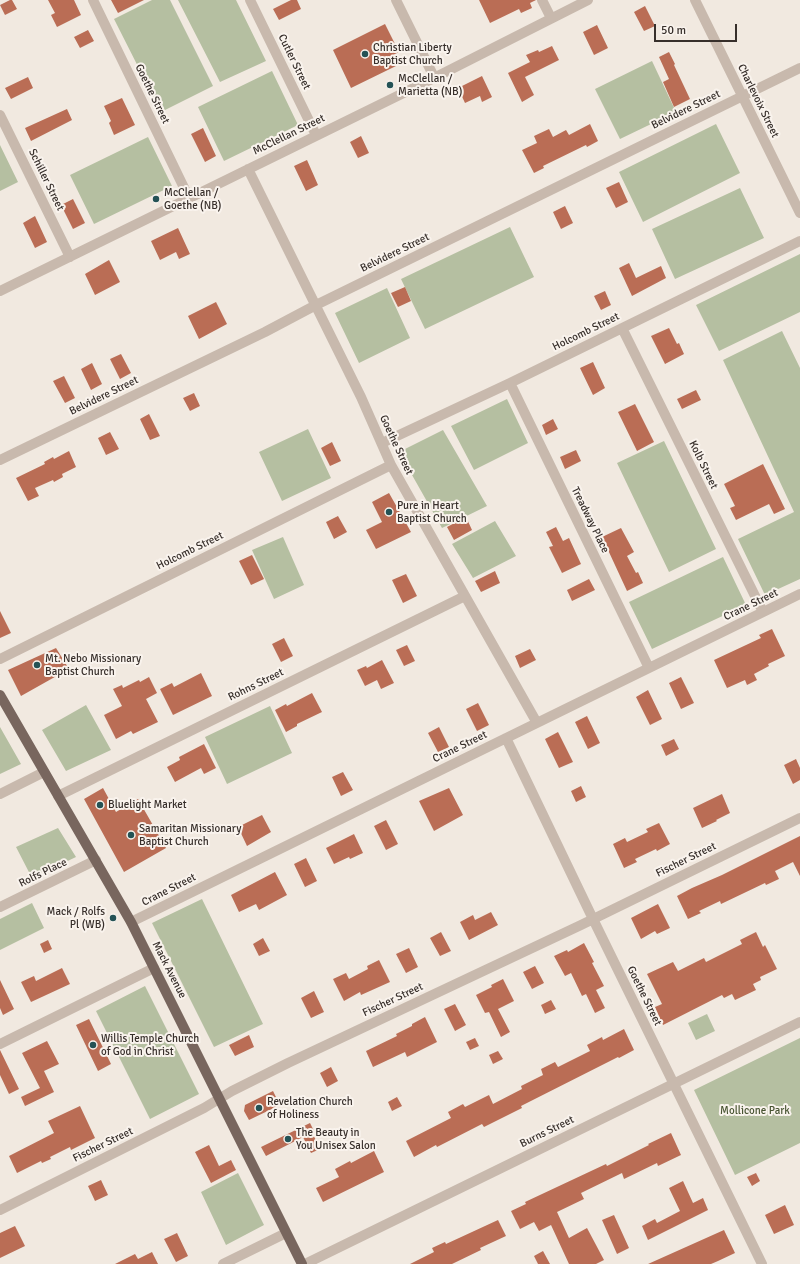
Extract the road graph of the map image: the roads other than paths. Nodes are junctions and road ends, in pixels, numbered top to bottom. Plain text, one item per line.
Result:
1 (93, 0) edge
2 (250, 0) edge
3 (396, 0) edge
4 (542, 0) edge
5 (588, 0) edge
6 (695, 0) edge
7 (551, 18) junction
8 (800, 68) edge
9 (434, 78) junction
10 (742, 96) junction
11 (0, 114) edge
12 (316, 135) junction
13 (248, 169) junction
14 (189, 198) junction
15 (800, 213) edge
16 (800, 240) edge
17 (70, 257) junction
18 (0, 291) edge
19 (316, 305) junction
20 (622, 328) junction
21 (510, 383) junction
22 (382, 444) junction
23 (0, 460) edge
24 (391, 465) junction
25 (800, 594) edge
26 (465, 596) junction
27 (763, 612) junction
28 (0, 659) edge
29 (649, 668) junction
30 (0, 695) edge
31 (537, 723) junction
32 (506, 738) junction
33 (44, 772) junction
34 (0, 794) edge
35 (58, 796) junction
36 (800, 818) edge
37 (96, 860) junction
38 (0, 907) edge
39 (593, 919) junction
40 (131, 922) junction
41 (154, 968) junction
42 (800, 1022) edge
43 (0, 1044) edge
44 (674, 1083) junction
45 (220, 1099) junction
46 (0, 1210) edge
47 (286, 1233) junction
48 (223, 1264) edge
49 (302, 1264) edge
50 (305, 1264) edge
51 (762, 1264) edge

1 - 14 street, Goethe Street
2 - 12 street, Cutler Street
3 - 9 street
4 - 7 street
5 - 7 street, McClellan Street
6 - 10 street, Charlevoix Street
7 - 9 street, McClellan Street
8 - 10 street, Belvidere Street
9 - 12 street, McClellan Street
10 - 15 street, Charlevoix Street
10 - 19 street, Belvidere Street
11 - 17 street, Schiller Street
12 - 13 street, McClellan Street
13 - 14 street, McClellan Street
13 - 19 street, Goethe Street
14 - 17 street, McClellan Street
16 - 20 street, Holcomb Street
17 - 18 street, McClellan Street
19 - 22 street, Goethe Street
19 - 23 street, Belvidere Street
20 - 21 street, Holcomb Street
20 - 27 street, Kolb Street
21 - 22 street, Holcomb Street
21 - 29 street, Treadway Place
22 - 24 street, Goethe Street
24 - 26 street, Goethe Street
24 - 28 street, Holcomb Street
25 - 27 street, Crane Street
26 - 31 street, Goethe Street
26 - 35 street, Rohns Street
27 - 29 street, Crane Street
29 - 31 street, Crane Street
30 - 33 main road, Mack Avenue
31 - 32 street, Crane Street
32 - 39 street, Goethe Street
32 - 40 street, Crane Street
33 - 34 street
33 - 35 main road, Mack Avenue
35 - 37 main road, Mack Avenue
36 - 39 street, Fischer Street
37 - 38 street, Rolfs Place
37 - 40 main road, Mack Avenue
39 - 44 street, Goethe Street
39 - 45 street, Fischer Street
40 - 41 main road, Mack Avenue
41 - 43 street
41 - 45 main road, Mack Avenue
42 - 44 street, Burns Street
44 - 50 street, Burns Street
44 - 51 street, Goethe Street
45 - 46 street, Fischer Street
45 - 47 main road, Mack Avenue
47 - 48 street
47 - 49 main road, Mack Avenue

